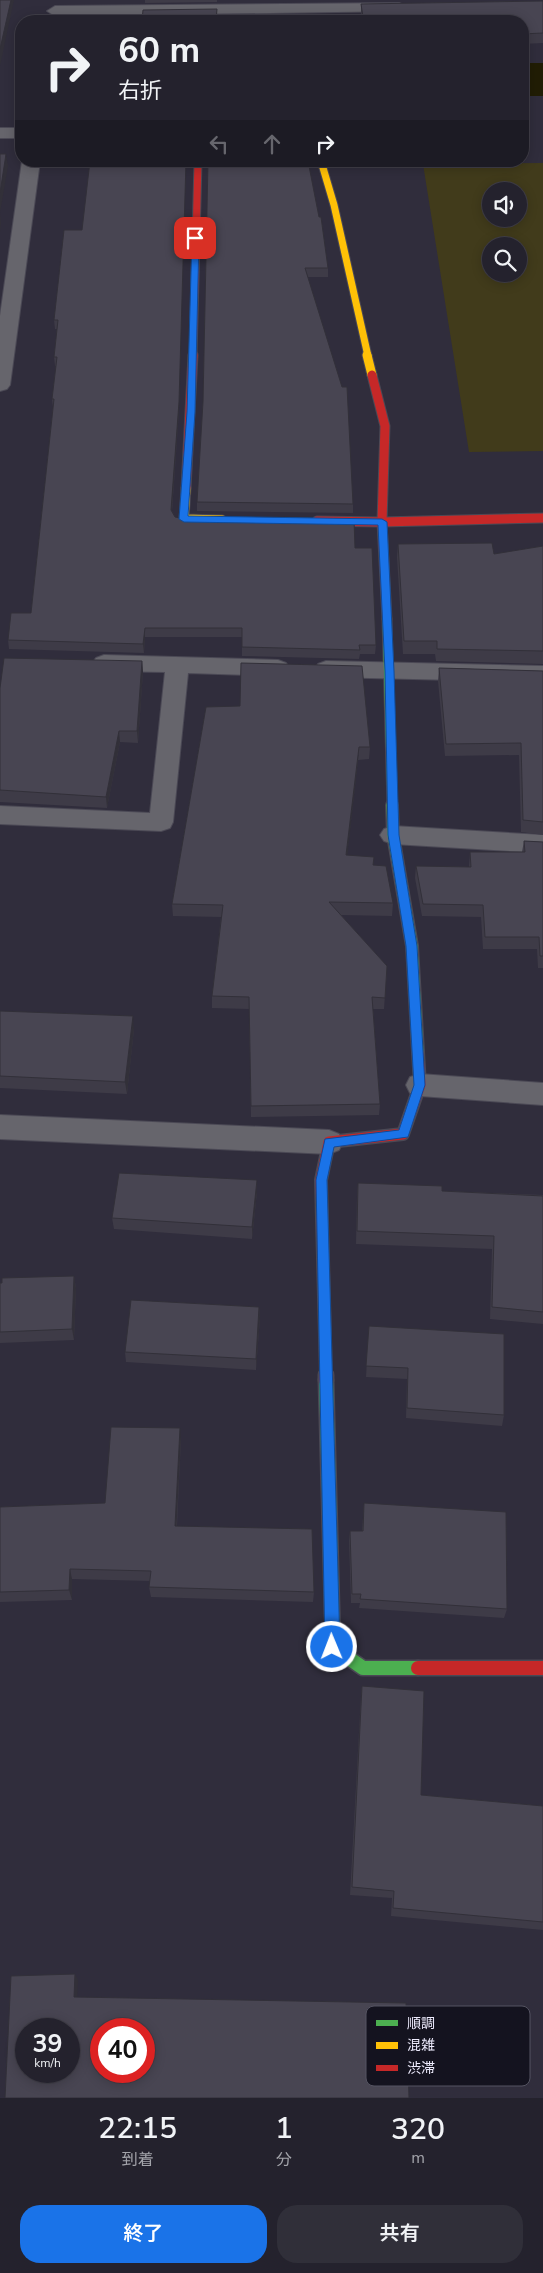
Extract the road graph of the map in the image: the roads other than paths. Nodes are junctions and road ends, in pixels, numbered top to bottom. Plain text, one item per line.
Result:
1 (233, 5) edge
2 (417, 7) edge
3 (55, 11) edge
4 (320, 15) edge
5 (0, 133) edge
6 (15, 133) edge
7 (30, 167) edge
8 (198, 167) edge
9 (323, 167) edge
10 (0, 385) edge
11 (543, 518) edge
12 (233, 520) edge
13 (303, 521) edge
14 (382, 522) junction
15 (78, 662) edge
16 (176, 665) junction
17 (390, 671) junction
18 (543, 674) edge
19 (0, 815) edge
20 (393, 835) junction
21 (543, 844) edge
22 (420, 1085) junction
23 (543, 1094) edge
24 (0, 1127) edge
25 (329, 1142) junction
26 (543, 1668) edge

1 - 3 street
1 - 4 street
2 - 4 street
5 - 6 street
7 - 10 street
8 - 12 street
9 - 14 street
11 - 14 street
13 - 14 street
14 - 17 street
15 - 16 street
16 - 17 street
16 - 19 street
17 - 18 street
17 - 20 street
20 - 21 street
20 - 22 street
22 - 23 street
22 - 25 street
24 - 25 street
25 - 26 street

